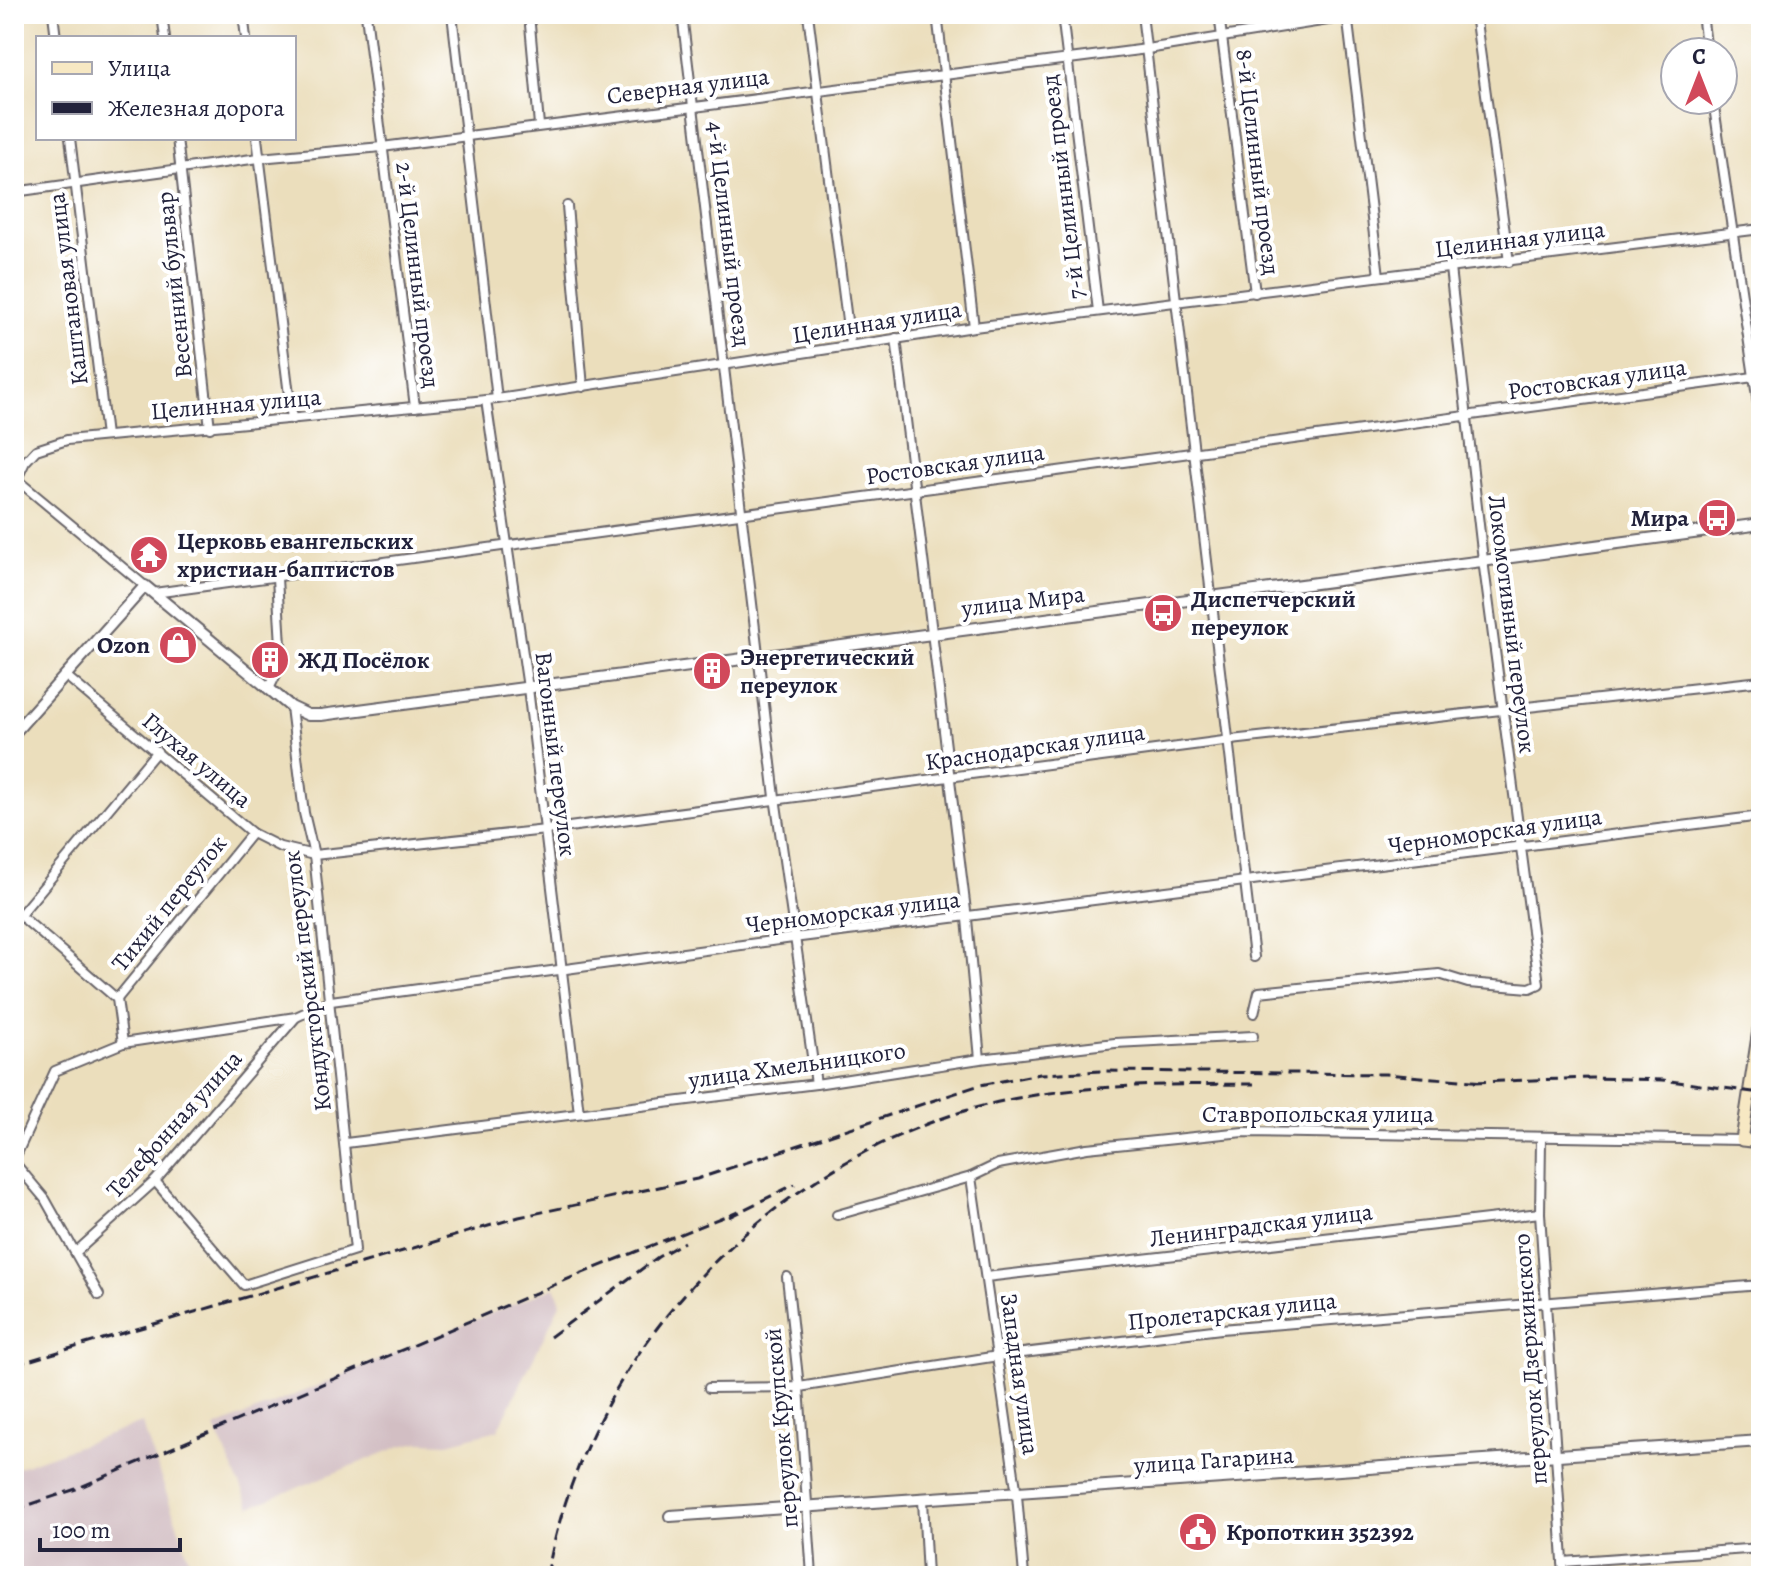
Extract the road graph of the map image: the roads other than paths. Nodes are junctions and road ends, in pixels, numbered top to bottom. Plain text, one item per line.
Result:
1 (53, 14) edge
2 (162, 14) edge
3 (243, 14) edge
4 (366, 14) edge
5 (452, 14) edge
6 (529, 14) edge
7 (682, 14) edge
8 (808, 14) edge
9 (937, 14) edge
10 (1062, 14) edge
11 (1142, 14) edge
12 (1219, 14) edge
13 (1366, 14) edge
14 (1475, 14) edge
15 (1702, 14) edge
16 (1347, 15) edge
17 (56, 36) edge
18 (165, 36) edge
19 (246, 36) edge
20 (1222, 36) junction
21 (1705, 36) edge
22 (1147, 49) junction
23 (1068, 59) junction
24 (945, 72) junction
25 (816, 89) junction
26 (693, 106) junction
27 (1715, 116) edge
28 (539, 125) junction
29 (466, 135) junction
30 (70, 140) edge
31 (177, 140) edge
32 (257, 140) edge
33 (382, 147) junction
34 (259, 158) junction
35 (181, 170) junction
36 (76, 184) junction
37 (14, 192) edge
38 (567, 206) dead end
39 (1761, 229) edge
40 (1731, 233) junction
41 (1509, 262) junction
42 (1450, 268) junction
43 (1379, 276) junction
44 (1255, 293) junction
45 (1178, 301) junction
46 (1098, 311) junction
47 (974, 327) junction
48 (896, 338) junction
49 (850, 344) junction
50 (726, 367) junction
51 (1758, 376) edge
52 (583, 387) junction
53 (497, 399) junction
54 (486, 400) junction
55 (415, 407) junction
56 (1467, 418) junction
57 (292, 419) junction
58 (1761, 424) edge
59 (210, 428) junction
60 (106, 436) junction
61 (1196, 453) junction
62 (15, 481) edge
63 (914, 490) junction
64 (743, 514) junction
65 (1761, 524) edge
66 (508, 543) junction
67 (1483, 560) junction
68 (277, 578) junction
69 (145, 586) junction
70 (154, 593) junction
71 (1211, 599) junction
72 (930, 633) junction
73 (759, 655) junction
74 (65, 675) junction
75 (1761, 681) edge
76 (528, 688) junction
77 (269, 689) junction
78 (291, 707) junction
79 (1502, 708) junction
80 (14, 733) edge
81 (1231, 740) junction
82 (157, 751) junction
83 (950, 779) junction
84 (775, 797) junction
85 (1761, 816) edge
86 (546, 830) junction
87 (252, 833) junction
88 (1520, 849) junction
89 (314, 855) junction
90 (1248, 883) junction
91 (17, 913) edge
92 (967, 919) junction
93 (793, 938) junction
94 (1254, 957) dead end
95 (563, 970) junction
96 (117, 999) junction
97 (331, 1001) junction
98 (1254, 1013) dead end
99 (296, 1017) junction
100 (1761, 1017) edge
101 (1758, 1034) edge
102 (1253, 1036) dead end
103 (123, 1043) junction
104 (980, 1059) junction
105 (816, 1084) junction
106 (579, 1113) junction
107 (1541, 1140) junction
108 (1742, 1140) junction
109 (1761, 1142) edge
110 (346, 1143) junction
111 (14, 1161) edge
112 (971, 1177) junction
113 (155, 1181) junction
114 (1540, 1213) junction
115 (837, 1215) dead end
116 (76, 1252) junction
117 (787, 1277) dead end
118 (986, 1277) junction
119 (1761, 1285) edge
120 (99, 1295) dead end
121 (1546, 1304) junction
122 (998, 1356) junction
123 (799, 1387) junction
124 (709, 1388) dead end
125 (1761, 1441) edge
126 (1556, 1455) junction
127 (1017, 1495) junction
128 (923, 1500) junction
129 (809, 1506) junction
130 (670, 1516) dead end
131 (1761, 1548) edge
132 (1563, 1562) junction
133 (812, 1576) edge
134 (927, 1576) edge
135 (1024, 1576) edge
136 (1564, 1576) edge

1 - 17 street
2 - 18 street
3 - 19 street
4 - 33 street, 2-й Целинный проезд
5 - 29 street
6 - 28 street
7 - 26 street, 4-й Целинный проезд
8 - 25 street
9 - 24 street
10 - 23 street, 7-й Целинный проезд
11 - 22 street
12 - 20 street, 8-й Целинный проезд
13 - 16 street, Северная улица
14 - 41 street
15 - 21 street
16 - 20 street, Северная улица
16 - 43 street
20 - 22 street, Северная улица
20 - 44 street, 8-й Целинный проезд
22 - 23 street, Северная улица
22 - 45 street
23 - 24 street, Северная улица
23 - 46 street, 7-й Целинный проезд
24 - 25 street, Северная улица
24 - 47 street
25 - 26 street, Северная улица
25 - 49 street
26 - 28 street, Северная улица
26 - 50 street, 4-й Целинный проезд
27 - 40 street
28 - 29 street, Северная улица
29 - 33 street, Северная улица
29 - 53 street
30 - 36 street, Каштановая улица
31 - 35 street, Весенний бульвар
32 - 34 street
33 - 34 street, Северная улица
33 - 55 street, 2-й Целинный проезд
34 - 35 street, Северная улица
34 - 57 street
35 - 36 street, Северная улица
35 - 59 street, Весенний бульвар
36 - 37 street, Северная улица
36 - 60 street, Каштановая улица
38 - 52 street
39 - 40 street, Целинная улица
40 - 41 street, Целинная улица
40 - 51 street
41 - 42 street, Целинная улица
42 - 43 street, Целинная улица
42 - 56 street, Локомотивный переулок
43 - 44 street, Целинная улица
44 - 45 street, Целинная улица
45 - 46 street, Целинная улица
45 - 61 street
46 - 47 street, Целинная улица
47 - 48 street, Целинная улица
48 - 49 street, Целинная улица
48 - 63 street
49 - 50 street, Целинная улица
50 - 52 street, Целинная улица
50 - 64 street
51 - 56 street, Ростовская улица
51 - 58 street
52 - 53 street, Целинная улица
53 - 54 street, Целинная улица
54 - 55 street, Целинная улица
54 - 66 street, Вагонный переулок
55 - 57 street, Целинная улица
56 - 61 street, Ростовская улица
56 - 67 street, Локомотивный переулок
57 - 59 street, Целинная улица
59 - 60 street, Целинная улица
60 - 62 street, Целинная улица
61 - 63 street, Ростовская улица
61 - 71 street
62 - 69 street
63 - 64 street, Ростовская улица
63 - 72 street
64 - 66 street, Ростовская улица
64 - 73 street
65 - 67 street, улица Мира
66 - 68 street, Ростовская улица
66 - 76 street, Вагонный переулок
67 - 71 street, улица Мира
67 - 79 street, Локомотивный переулок
68 - 70 street, Ростовская улица
68 - 77 street
69 - 70 street
69 - 74 street
70 - 77 street
71 - 72 street, улица Мира
71 - 81 street
72 - 73 street, улица Мира
72 - 83 street
73 - 76 street, улица Мира
73 - 84 street
74 - 80 street
74 - 82 street, Глухая улица
75 - 79 street, Краснодарская улица
76 - 78 street, улица Мира
76 - 86 street, Вагонный переулок
77 - 78 street
78 - 89 street, Кондукторский переулок
79 - 81 street, Краснодарская улица
79 - 88 street, Локомотивный переулок
81 - 83 street, Краснодарская улица
81 - 90 street
82 - 87 street, Глухая улица
82 - 91 street
83 - 84 street, Краснодарская улица
83 - 92 street
84 - 86 street, Краснодарская улица
84 - 93 street
85 - 88 street, Черноморская улица
86 - 89 street, Краснодарская улица
86 - 95 street, Вагонный переулок
87 - 89 street, Глухая улица
87 - 96 street, Тихий переулок
88 - 90 street, Черноморская улица
88 - 98 street, Локомотивный переулок
89 - 97 street, Кондукторский переулок
90 - 92 street, Черноморская улица
90 - 94 street
91 - 96 street
92 - 93 street, Черноморская улица
92 - 104 street
93 - 95 street, Черноморская улица
93 - 105 street
95 - 97 street, Черноморская улица
95 - 106 street, Вагонный переулок
96 - 103 street
97 - 99 street, Черноморская улица
97 - 110 street, Кондукторский переулок
99 - 103 street, Черноморская улица
99 - 113 street, Телефонная улица
100 - 101 main road
101 - 108 main road
102 - 104 street, улица Хмельницкого
103 - 111 street, Черноморская улица
104 - 105 street, улица Хмельницкого
105 - 106 street, улица Хмельницкого
106 - 110 street, улица Хмельницкого
107 - 108 street, Ставропольская улица
107 - 112 street, Ставропольская улица
107 - 114 street, переулок Дзержинского
108 - 109 main road, Ставропольская улица
110 - 113 street, Кондукторский переулок
111 - 116 street
112 - 115 street, Ставропольская улица
112 - 118 street, Западная улица
113 - 116 street, Телефонная улица
114 - 118 street, Ленинградская улица
114 - 121 street, переулок Дзержинского
116 - 120 street
117 - 123 street, переулок Крупской
118 - 122 street, Западная улица
119 - 121 street, Пролетарская улица
121 - 122 street, Пролетарская улица
121 - 126 street, переулок Дзержинского
122 - 123 street, Пролетарская улица
122 - 127 street, Западная улица
123 - 124 street, Пролетарская улица
123 - 129 street, переулок Крупской
125 - 126 street, улица Гагарина
126 - 127 street, улица Гагарина
126 - 132 street, переулок Дзержинского
127 - 128 street, улица Гагарина
127 - 135 street, Западная улица
128 - 129 street, улица Гагарина
128 - 134 street
129 - 130 street, улица Гагарина
129 - 133 street, переулок Крупской
131 - 132 street
132 - 136 street, переулок Дзержинского

